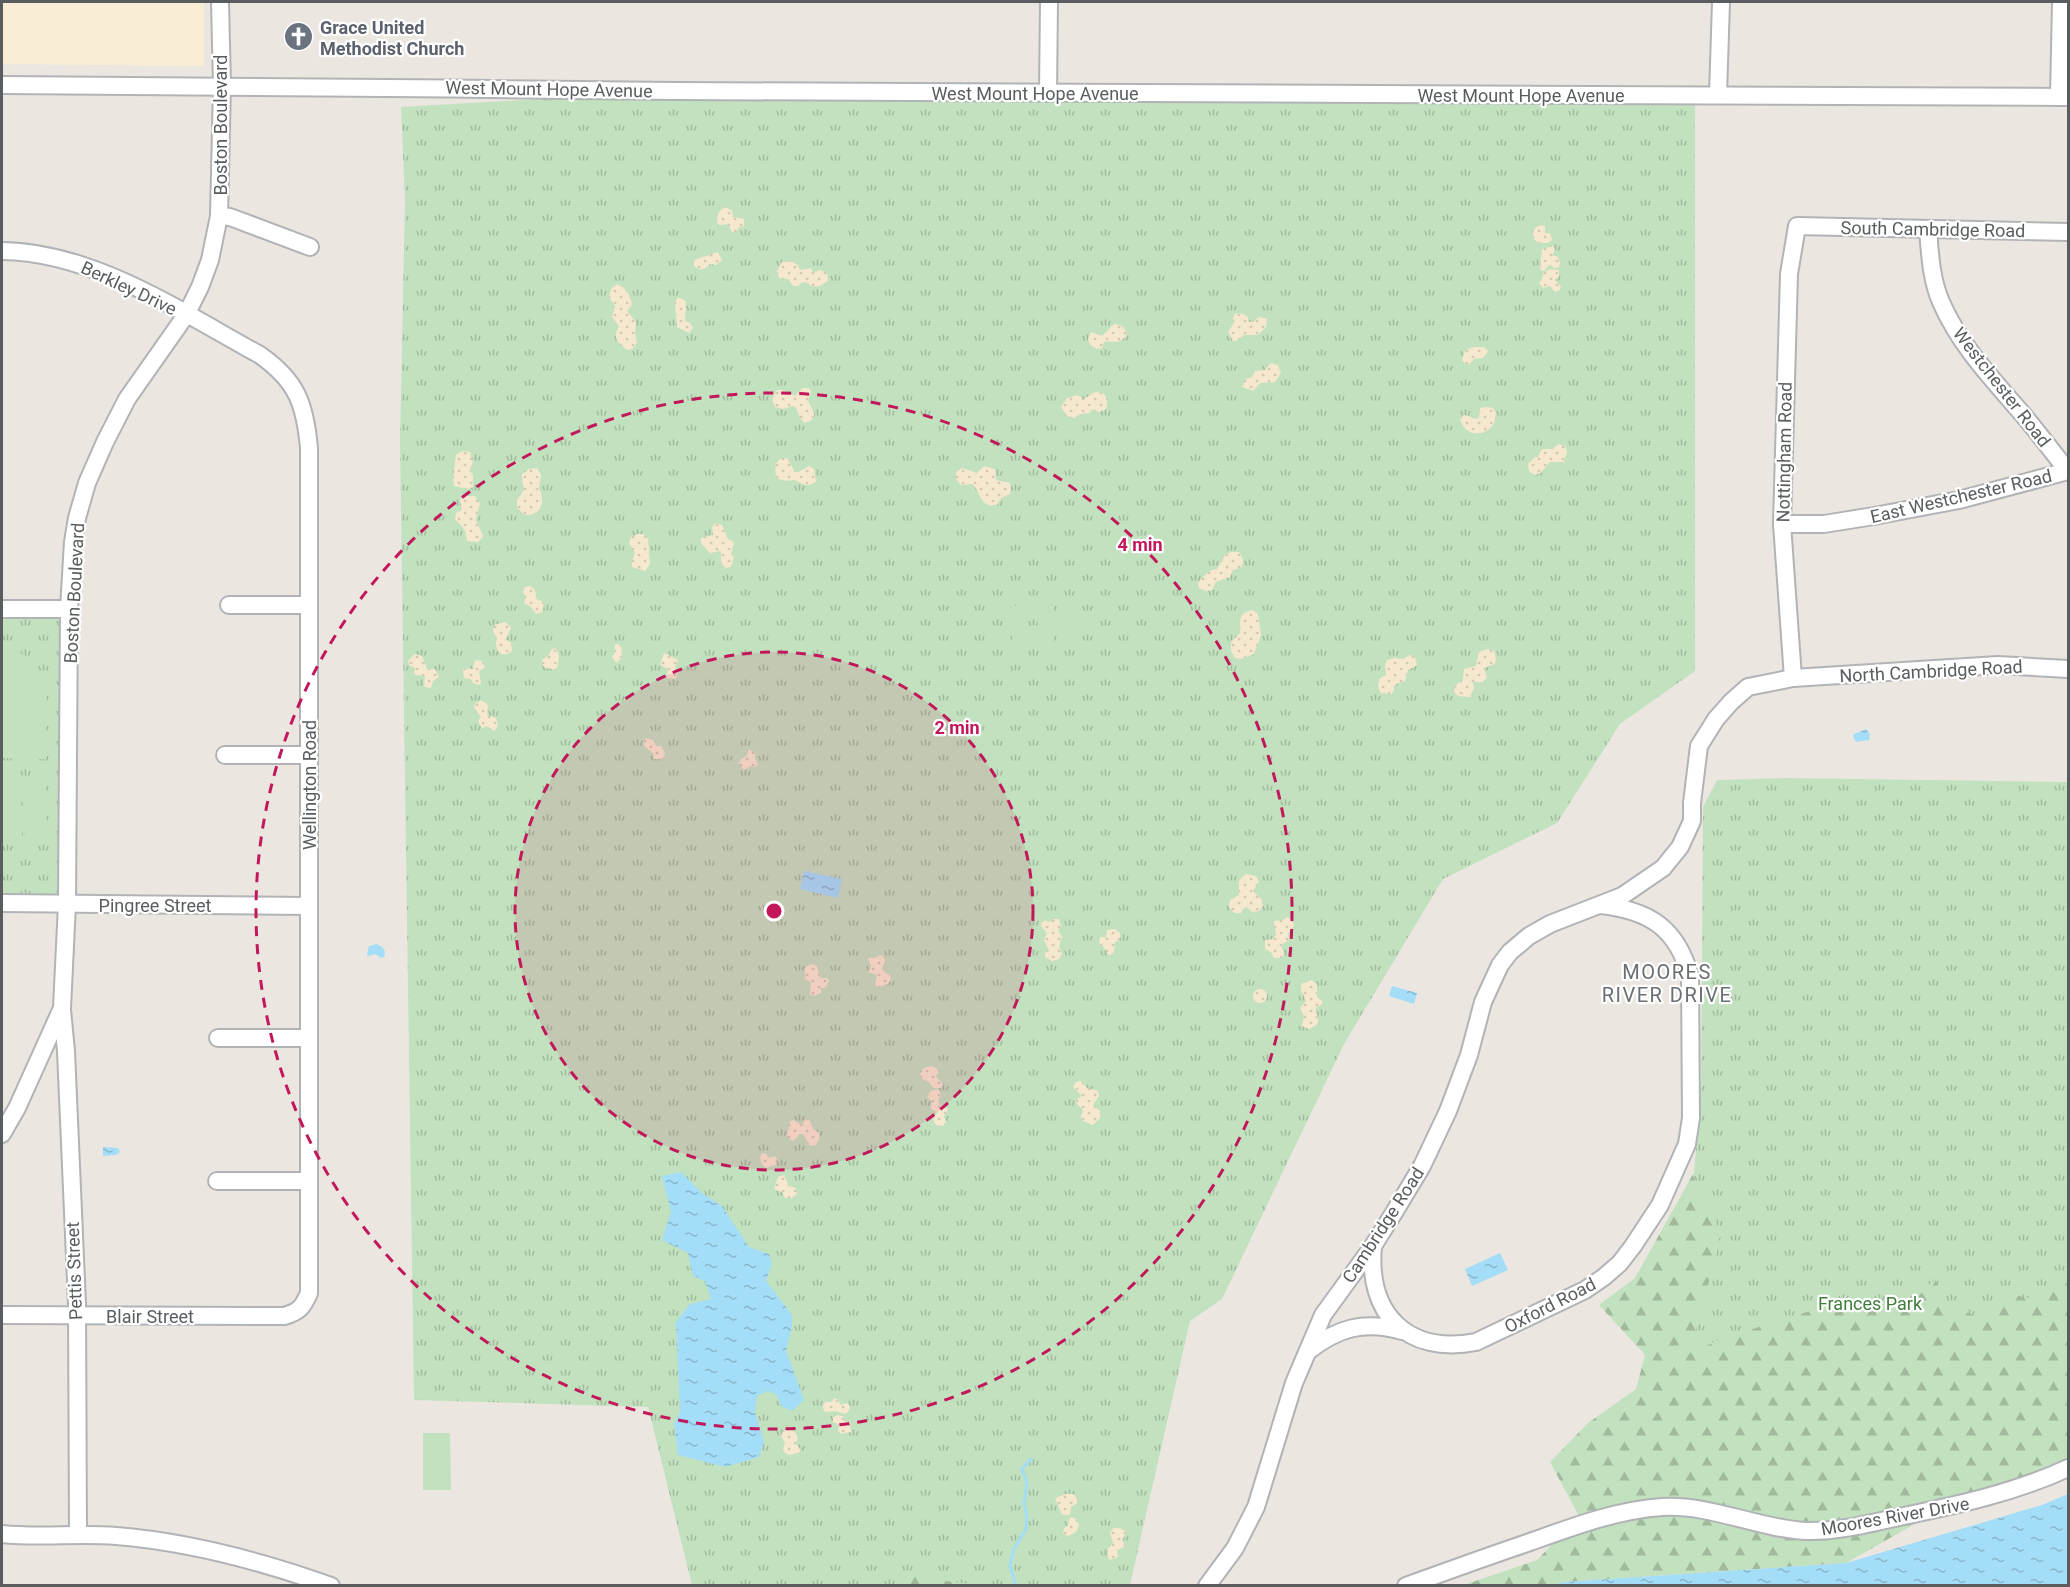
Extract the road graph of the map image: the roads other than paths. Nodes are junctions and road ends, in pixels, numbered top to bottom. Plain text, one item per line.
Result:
1 (220, 2) edge
2 (1049, 2) edge
3 (1721, 2) edge
4 (2061, 2) edge
5 (2, 85) edge
6 (222, 85) junction
7 (1047, 93) junction
8 (1718, 95) junction
9 (2064, 97) edge
10 (219, 216) junction
11 (1797, 226) joint
12 (1928, 229) junction
13 (2068, 232) edge
14 (310, 247) dead end
15 (2, 251) edge
16 (186, 315) junction
17 (2068, 471) edge
18 (1782, 524) junction
19 (229, 605) dead end
20 (309, 605) junction
21 (2, 609) edge
22 (69, 609) junction
23 (2068, 669) edge
24 (1793, 678) junction
25 (225, 755) dead end
26 (309, 755) junction
27 (2, 903) edge
28 (67, 904) junction
29 (1599, 905) junction
30 (309, 906) junction
31 (62, 1008) junction
32 (218, 1038) dead end
33 (309, 1038) junction
34 (2, 1134) edge
35 (217, 1181) dead end
36 (308, 1181) junction
37 (1372, 1246) junction
38 (297, 1312) joint
39 (2, 1315) edge
40 (77, 1315) junction
41 (1408, 1333) junction
42 (1307, 1352) junction
43 (2068, 1468) edge
44 (2, 1534) edge
45 (78, 1534) junction
46 (331, 1586) edge
47 (1207, 1586) edge
48 (1406, 1586) edge

1 - 6 street, Boston Boulevard
2 - 7 street
3 - 8 street
4 - 9 street
5 - 6 street, West Mount Hope Avenue
6 - 7 street, West Mount Hope Avenue
6 - 10 street, Boston Boulevard
7 - 8 street, West Mount Hope Avenue
8 - 9 street, West Mount Hope Avenue
10 - 14 street
10 - 16 street, Boston Boulevard
11 - 12 street, South Cambridge Road
11 - 18 street, Nottingham Road
12 - 13 street, South Cambridge Road
12 - 17 street, Westchester Road
15 - 16 street, Berkley Drive
16 - 20 street, Wellington Road
16 - 22 street, Boston Boulevard
17 - 18 street, East Westchester Road
18 - 24 street, Nottingham Road
19 - 20 street
20 - 26 street, Wellington Road
21 - 22 street
22 - 28 street, Boston Boulevard
23 - 24 street, North Cambridge Road
24 - 29 street, North Cambridge Road
25 - 26 street
26 - 30 street, Wellington Road
27 - 28 street, Pingree Street
28 - 30 street, Pingree Street
28 - 31 street, Boston Boulevard
29 - 37 street, Cambridge Road
29 - 41 street, Oxford Road
30 - 33 street, Wellington Road
31 - 34 street, Boston Boulevard
31 - 40 street, Pettis Street
32 - 33 street
33 - 36 street, Wellington Road
35 - 36 street
36 - 38 street, Wellington Road
37 - 41 street, Oxford Road
37 - 42 street, Cambridge Road
38 - 40 street, Blair Street
39 - 40 street, Blair Street
40 - 45 street, Pettis Street
41 - 42 street, Oxford Road
42 - 47 street, Cambridge Road
43 - 48 street, Moores River Drive
44 - 45 street
45 - 46 street

